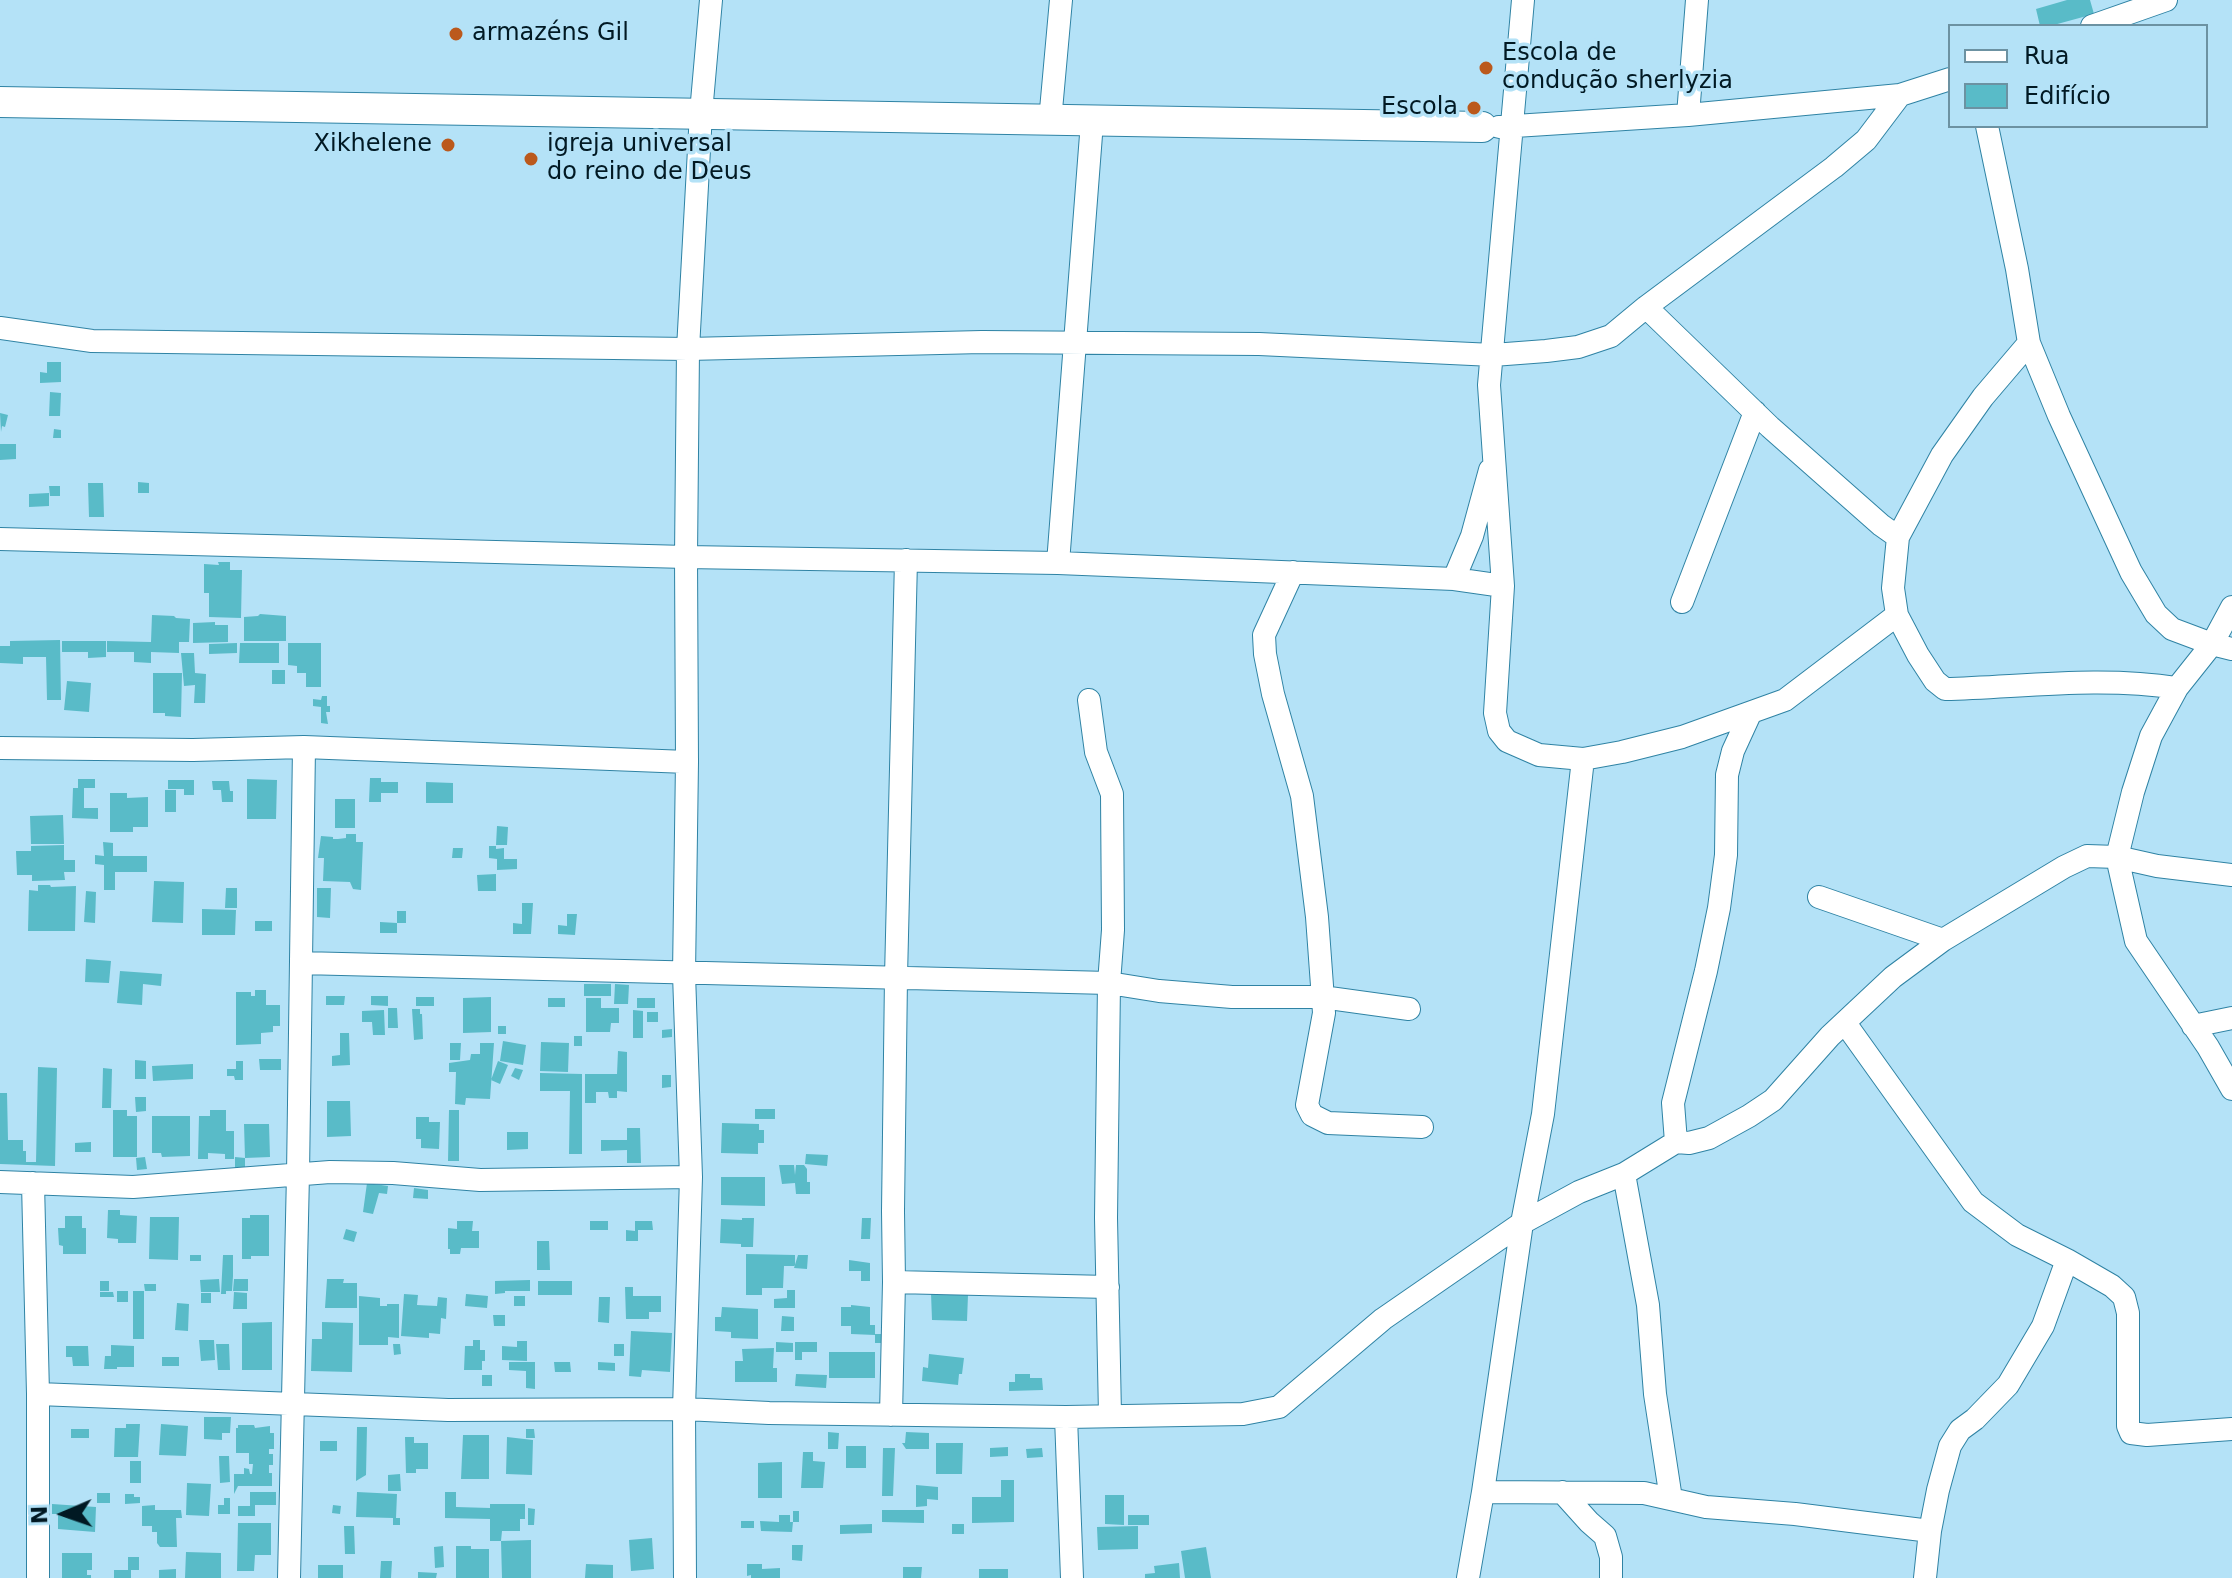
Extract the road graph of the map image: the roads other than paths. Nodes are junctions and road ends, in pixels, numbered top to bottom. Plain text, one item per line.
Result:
1 (711, 0) edge
2 (1061, 0) edge
3 (1523, 0) edge
4 (1697, 0) edge
5 (2166, 0) edge
6 (2098, 24) edge
7 (1948, 80) edge
8 (1900, 95) junction
9 (0, 102) edge
10 (701, 113) junction
11 (1688, 115) junction
12 (1050, 121) junction
13 (1092, 122) junction
14 (1497, 127) junction
15 (1987, 128) edge
16 (1646, 307) junction
17 (0, 328) edge
18 (1076, 343) junction
19 (2029, 343) junction
20 (688, 349) junction
21 (1493, 355) junction
22 (1755, 412) junction
23 (1494, 459) junction
24 (1898, 537) junction
25 (0, 539) edge
26 (686, 557) junction
27 (906, 560) junction
28 (1058, 563) junction
29 (1293, 572) junction
30 (1454, 579) junction
31 (1503, 586) junction
32 (1682, 602) dead end
33 (2232, 607) edge
34 (1897, 615) junction
35 (2222, 647) edge
36 (2177, 688) junction
37 (1089, 700) dead end
38 (1750, 714) junction
39 (304, 747) junction
40 (0, 748) edge
41 (1583, 759) junction
42 (687, 762) junction
43 (2117, 857) junction
44 (2232, 875) edge
45 (1819, 897) dead end
46 (1943, 940) junction
47 (301, 963) junction
48 (684, 974) junction
49 (896, 977) junction
50 (1109, 983) junction
51 (1322, 997) junction
52 (1409, 1009) dead end
53 (2232, 1018) edge
54 (1845, 1023) junction
55 (2193, 1026) junction
56 (2232, 1089) edge
57 (1422, 1127) dead end
58 (1676, 1142) junction
59 (298, 1174) junction
60 (1624, 1174) junction
61 (691, 1177) junction
62 (0, 1182) edge
63 (33, 1183) junction
64 (1522, 1223) junction
65 (2067, 1260) junction
66 (894, 1282) junction
67 (1108, 1287) junction
68 (38, 1394) junction
69 (293, 1404) junction
70 (684, 1409) junction
71 (891, 1415) junction
72 (1110, 1415) junction
73 (1066, 1417) junction
74 (2232, 1429) edge
75 (1483, 1492) junction
76 (1562, 1492) junction
77 (1671, 1499) junction
78 (1930, 1531) junction
79 (38, 1578) edge
80 (289, 1578) edge
81 (685, 1578) edge
82 (1072, 1578) edge
83 (1468, 1578) edge
84 (1611, 1578) edge
85 (1925, 1578) edge

1 - 10 street
2 - 12 street
3 - 14 street
4 - 11 street
5 - 6 street
7 - 8 street
8 - 11 street
8 - 16 street
9 - 10 street
10 - 12 street
10 - 20 street
11 - 14 street
12 - 13 street
13 - 14 street
13 - 18 street
14 - 21 street
15 - 19 street
16 - 21 street
16 - 22 street
17 - 20 street
18 - 20 street
18 - 21 street
18 - 28 street
19 - 24 street
19 - 35 street
20 - 26 street
21 - 23 street
22 - 24 street
22 - 32 street
23 - 30 street
23 - 31 street
24 - 34 street
25 - 26 street
26 - 27 street
26 - 42 street
27 - 28 street
27 - 49 street
28 - 29 street
29 - 30 street
29 - 51 street
30 - 31 street
31 - 41 street
33 - 35 street
34 - 36 street
34 - 38 street
35 - 36 street
36 - 43 street
37 - 50 street
38 - 41 street
38 - 58 street
39 - 40 street
39 - 42 street
39 - 47 street
41 - 64 street
42 - 48 street
43 - 44 street
43 - 46 street
43 - 55 street
45 - 46 street
46 - 54 street
47 - 48 street
47 - 59 street
48 - 49 street
48 - 61 street
49 - 50 street
49 - 66 street
50 - 51 street
50 - 67 street
51 - 52 street
51 - 57 street
53 - 55 street
54 - 58 street
54 - 65 street
55 - 56 street
58 - 60 street
59 - 61 street
59 - 63 street
59 - 69 street
60 - 64 street
60 - 77 street
61 - 70 street
62 - 63 street
63 - 68 street
64 - 72 street
64 - 75 street
65 - 74 street
65 - 78 street
66 - 67 street
66 - 71 street
67 - 72 street
68 - 69 street
68 - 79 street
69 - 70 street
69 - 80 street
70 - 71 street
70 - 81 street
71 - 73 street
72 - 73 street
73 - 82 street
75 - 76 street
75 - 83 street
76 - 77 street
76 - 84 street
77 - 78 street
78 - 85 street

